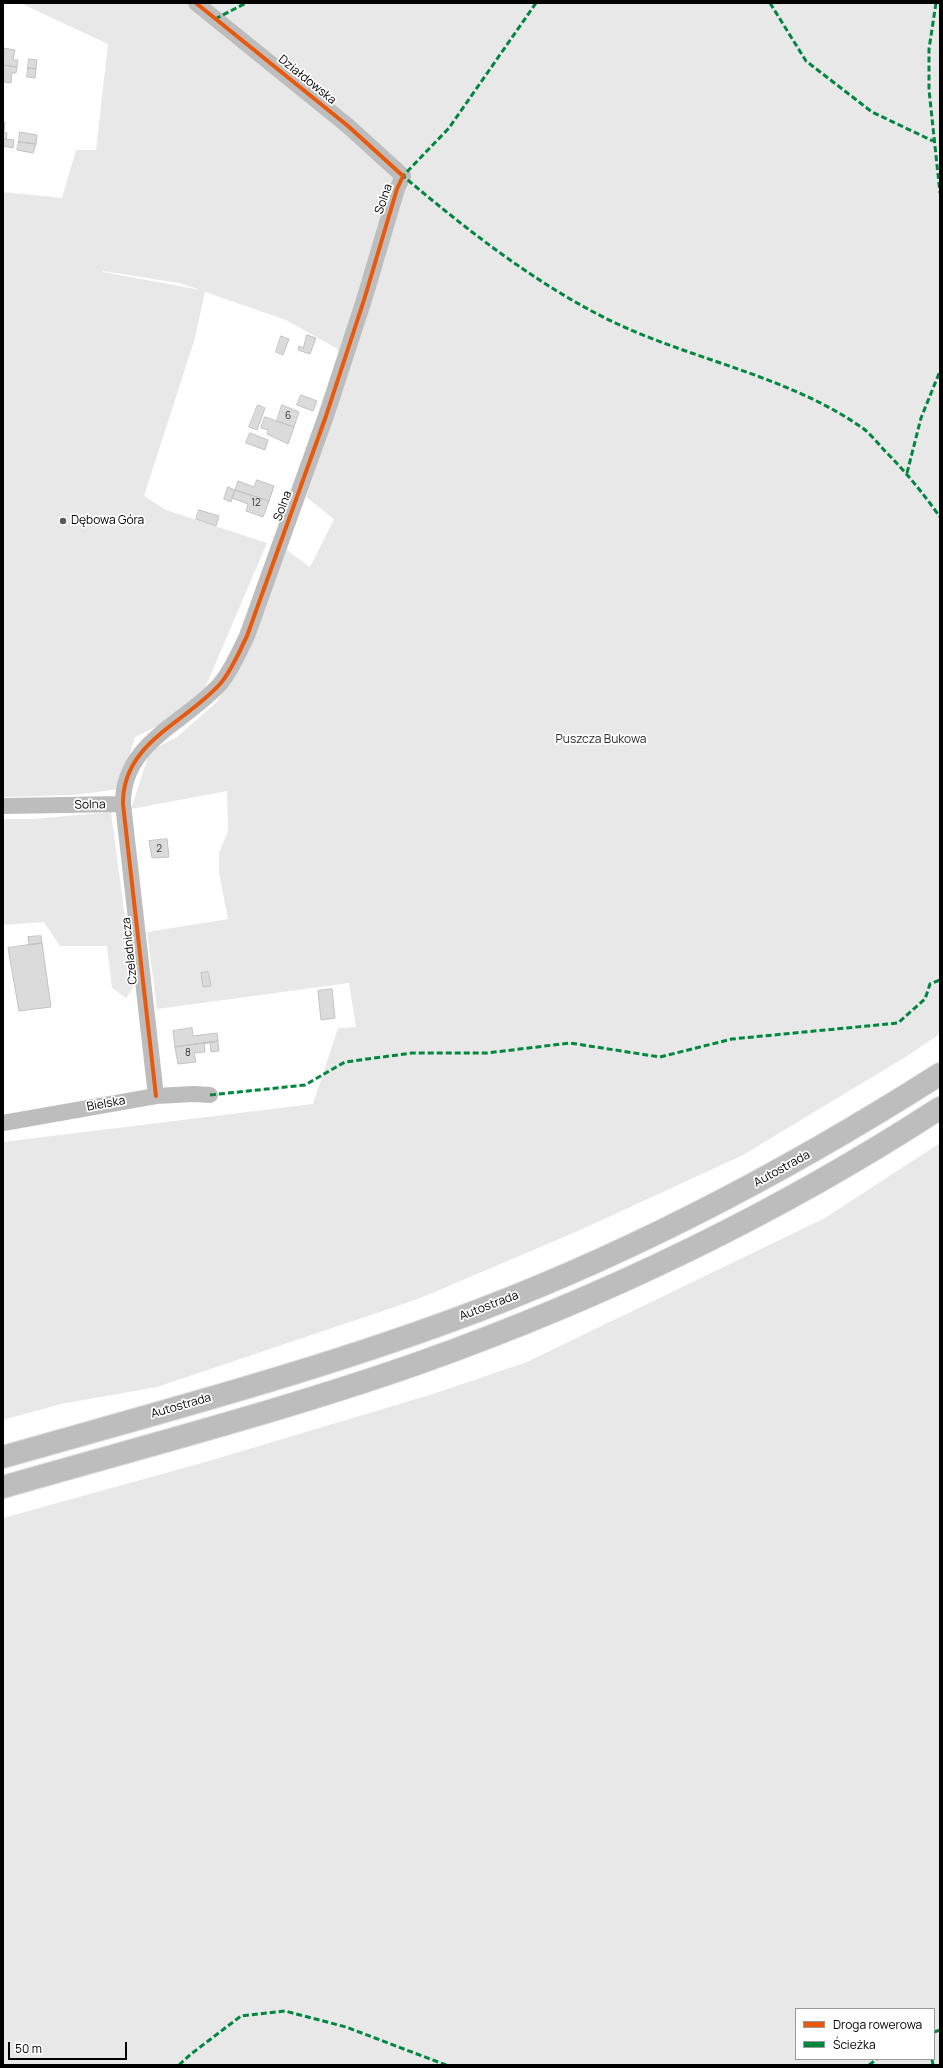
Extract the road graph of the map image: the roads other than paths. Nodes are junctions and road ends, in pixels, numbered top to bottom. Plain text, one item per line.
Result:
1 (196, 3) edge
2 (403, 176) joint
3 (124, 804) junction
4 (3, 806) edge
5 (940, 1074) edge
6 (210, 1095) dead end
7 (156, 1096) junction
8 (940, 1108) edge
9 (3, 1123) edge
10 (3, 1457) edge
11 (3, 1487) edge

1 - 2 street, Działdowska
2 - 3 street, Solna
3 - 4 street, Solna
3 - 7 street, Czeladnicza
5 - 10 highway, Autostrada
6 - 7 street, Bielska
7 - 9 street, Bielska
8 - 11 highway

